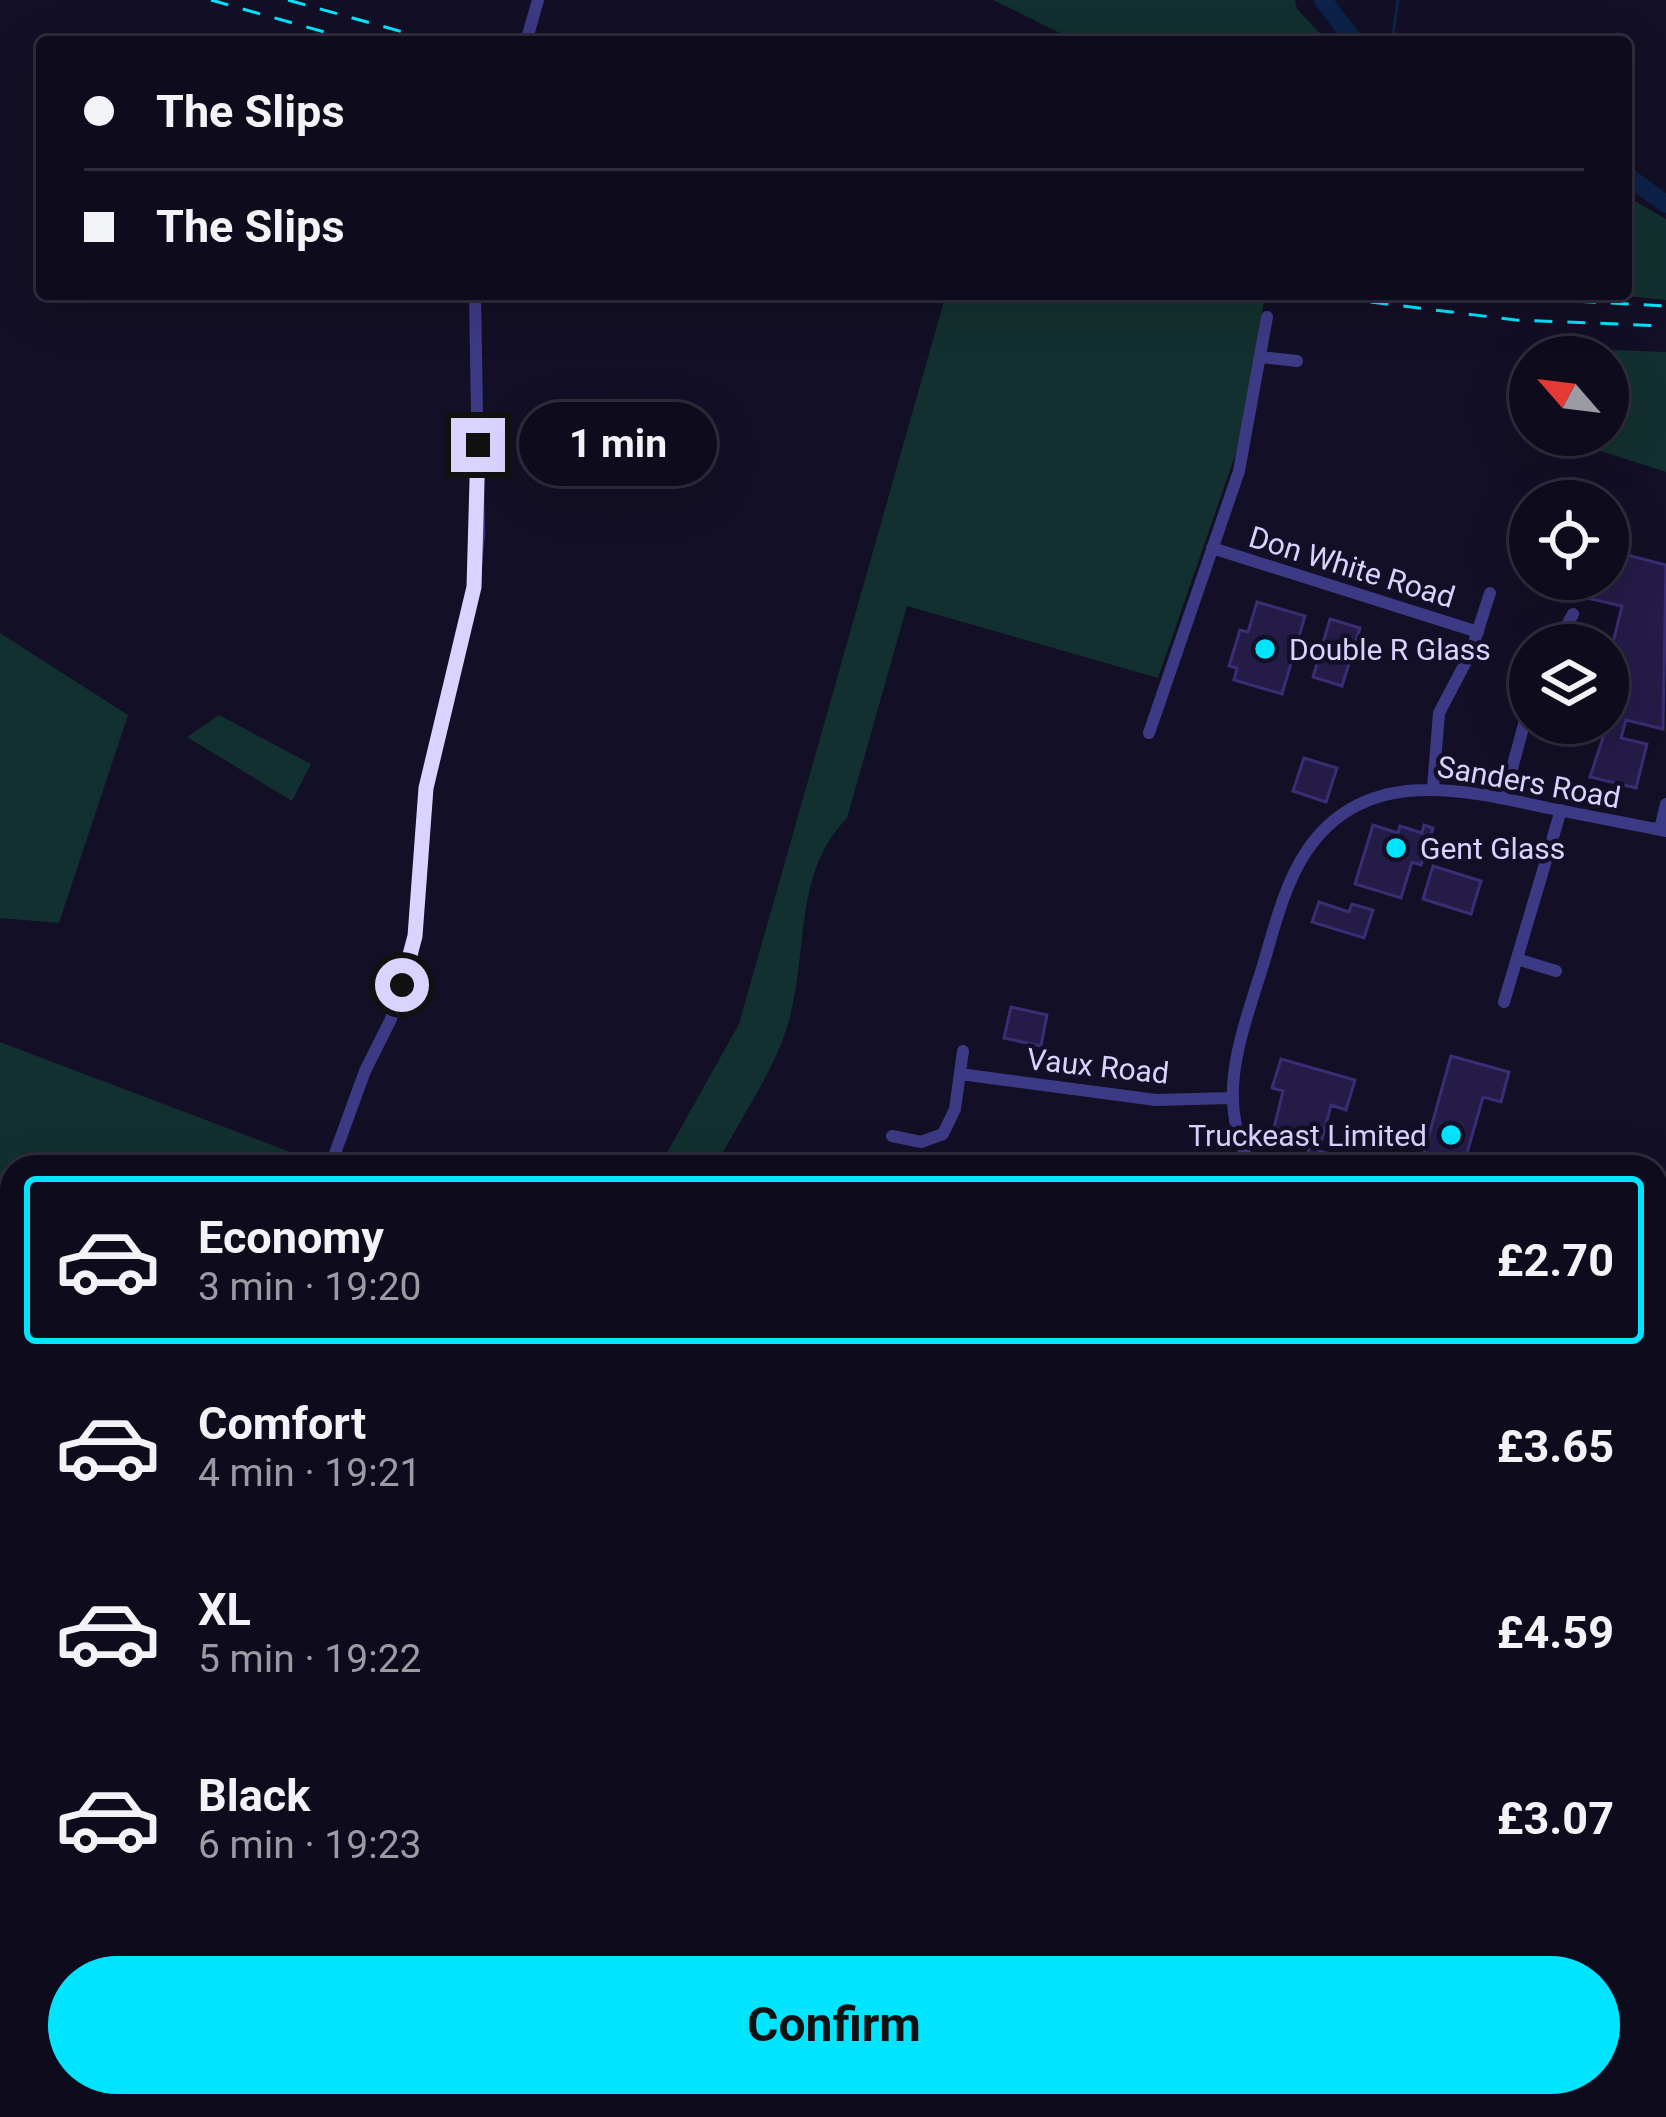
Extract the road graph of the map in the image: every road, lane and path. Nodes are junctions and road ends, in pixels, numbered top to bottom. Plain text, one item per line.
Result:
1 (538, 0) edge
2 (528, 36) edge
3 (475, 300) edge
4 (1267, 317) dead end
5 (1261, 357) junction
6 (1298, 362) dead end
7 (1212, 548) junction
8 (1490, 593) dead end
9 (1573, 614) dead end
10 (1568, 624) edge
11 (1478, 632) junction
12 (1149, 733) dead end
13 (1519, 744) edge
14 (1433, 788) junction
15 (1504, 799) junction
16 (1666, 804) edge
17 (1561, 811) junction
18 (1663, 830) edge
19 (1517, 959) junction
20 (1556, 971) dead end
21 (1504, 1002) dead end
22 (963, 1051) dead end
23 (960, 1074) junction
24 (1230, 1098) junction
25 (892, 1136) dead end
26 (334, 1155) edge
27 (1248, 1155) edge

1 - 2 street
3 - 26 street
4 - 5 street, Don White Road
5 - 6 street
5 - 7 street, Don White Road
7 - 11 street, Don White Road
7 - 12 street, Don White Road
8 - 11 street, Don White Road
9 - 10 street
11 - 14 street, Don White Road
13 - 15 street
14 - 15 street, Sanders Road
14 - 24 street, Sanders Road
15 - 17 street, Sanders Road
16 - 18 street
17 - 18 street, Sanders Road
17 - 19 street
19 - 20 street
19 - 21 street
22 - 23 street
23 - 24 street, Vaux Road
23 - 25 street
24 - 27 street

